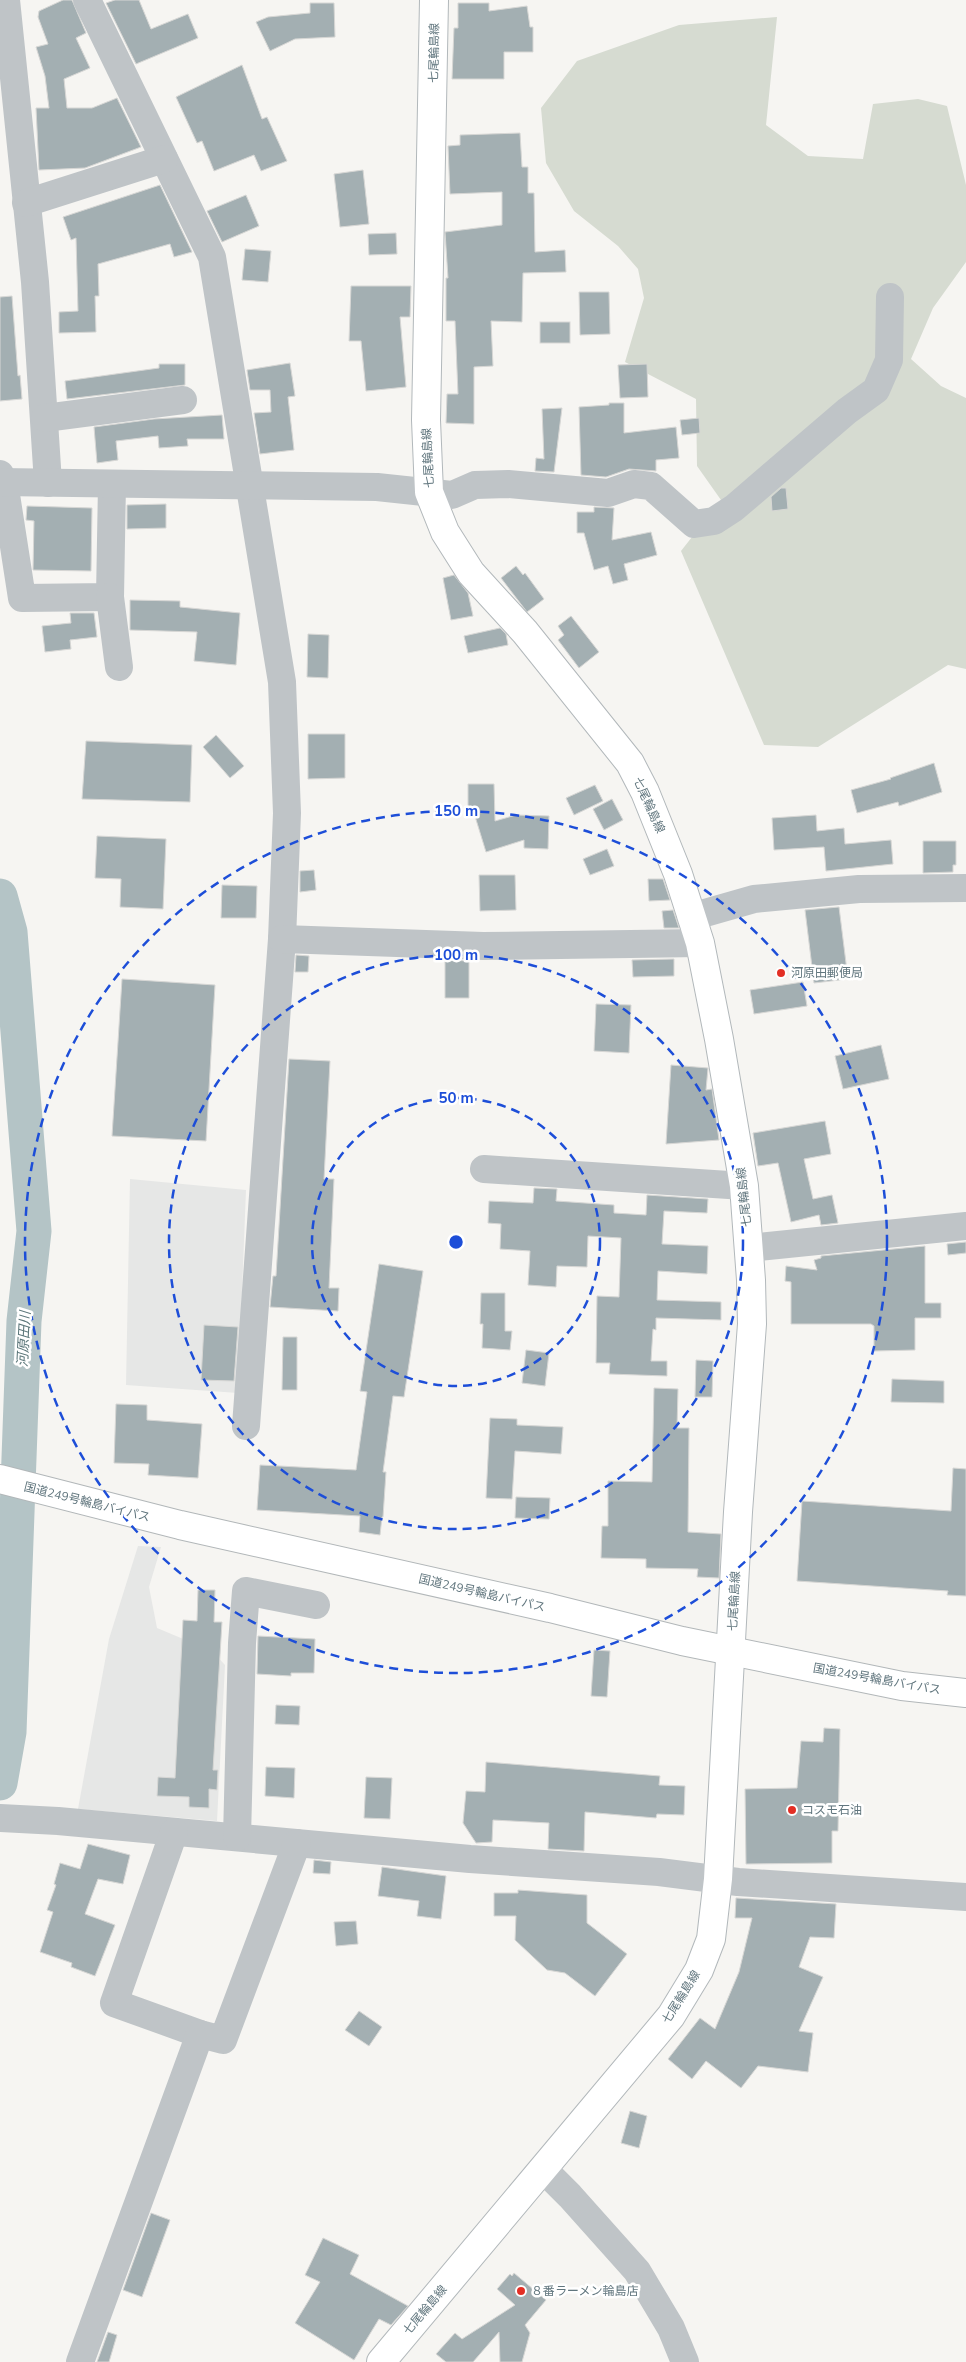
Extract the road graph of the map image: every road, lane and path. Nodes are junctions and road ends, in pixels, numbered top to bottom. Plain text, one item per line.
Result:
1 (6, 0) edge
2 (87, 0) edge
3 (434, 0) edge
4 (6, 69) edge
5 (164, 159) junction
6 (26, 203) junction
7 (890, 297) dead end
8 (183, 400) dead end
9 (45, 418) junction
10 (1, 480) edge
11 (48, 483) junction
12 (112, 484) junction
13 (250, 485) junction
14 (429, 492) junction
15 (110, 597) junction
16 (119, 667) dead end
17 (966, 888) edge
18 (691, 917) junction
19 (282, 938) junction
20 (700, 943) junction
21 (484, 1169) dead end
22 (744, 1186) junction
23 (966, 1226) edge
24 (749, 1248) junction
25 (246, 1426) dead end
26 (0, 1479) edge
27 (316, 1605) dead end
28 (731, 1651) junction
29 (966, 1693) edge
30 (0, 1818) edge
31 (174, 1832) junction
32 (237, 1837) junction
33 (297, 1843) junction
34 (718, 1879) junction
35 (966, 1897) edge
36 (200, 2034) junction
37 (544, 2170) junction
38 (80, 2362) edge
39 (381, 2362) edge
40 (684, 2362) edge

1 - 4 street
2 - 5 street
3 - 14 main road, 七尾輪島線
4 - 6 street
5 - 6 street
5 - 13 street
6 - 9 street
7 - 14 street
8 - 9 street
9 - 11 street
10 - 11 street
10 - 15 street
11 - 12 street
12 - 13 street
12 - 15 street
13 - 14 street
13 - 19 street
14 - 18 main road, 七尾輪島線
15 - 16 street
17 - 18 street
18 - 20 main road, 七尾輪島線
19 - 20 street
19 - 25 street
20 - 22 main road, 七尾輪島線
21 - 22 street
22 - 24 main road, 七尾輪島線
23 - 24 street
24 - 28 main road, 七尾輪島線
26 - 28 main road, 国道249号輪島バイパス
27 - 32 street
28 - 29 main road, 国道249号輪島バイパス
28 - 34 main road, 七尾輪島線
30 - 31 street
31 - 32 street
31 - 36 street
32 - 33 street
33 - 34 street
33 - 36 street
34 - 35 street
34 - 37 main road, 七尾輪島線
36 - 38 street
37 - 39 main road, 七尾輪島線
37 - 40 street

